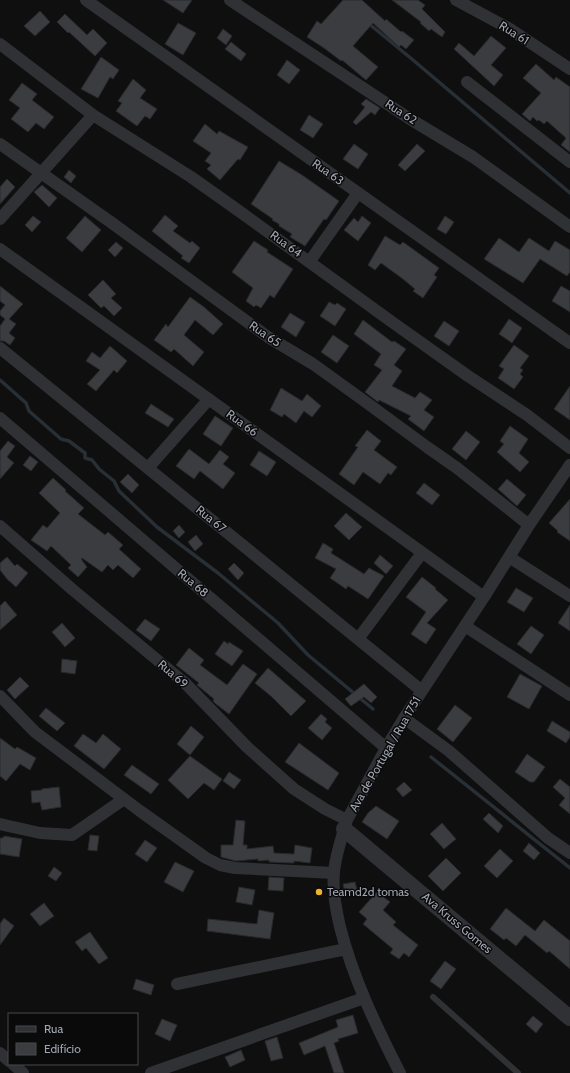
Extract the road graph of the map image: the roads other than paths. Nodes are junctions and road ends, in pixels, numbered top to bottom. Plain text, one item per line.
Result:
1 (86, 0) edge
2 (230, 0) edge
3 (456, 0) edge
4 (0, 44) edge
5 (570, 70) edge
6 (467, 82) dead end
7 (93, 115) junction
8 (0, 144) edge
9 (570, 162) edge
10 (42, 172) junction
11 (358, 193) junction
12 (0, 218) edge
13 (570, 227) edge
14 (0, 249) edge
15 (310, 261) junction
16 (570, 342) edge
17 (0, 348) edge
18 (209, 399) junction
19 (0, 418) edge
20 (570, 448) edge
21 (570, 465) edge
22 (148, 468) junction
23 (560, 480) junction
24 (570, 487) edge
25 (529, 525) junction
26 (0, 526) edge
27 (422, 553) junction
28 (509, 557) junction
29 (570, 596) edge
30 (484, 597) junction
31 (465, 626) junction
32 (358, 639) junction
33 (422, 691) junction
34 (570, 695) edge
35 (0, 696) edge
36 (404, 718) junction
37 (386, 748) junction
38 (124, 799) junction
39 (0, 824) edge
40 (345, 825) junction
41 (570, 853) edge
42 (334, 873) junction
43 (346, 949) junction
44 (177, 984) dead end
45 (433, 997) dead end
46 (364, 998) junction
47 (570, 1018) edge
48 (0, 1053) edge
49 (8, 1060) edge
50 (14, 1065) edge
51 (23, 1073) edge
52 (150, 1073) edge
53 (400, 1073) edge
54 (518, 1073) edge

1 - 11 street, Rua 63
2 - 13 street, Rua 62
3 - 5 street, Rua 61
4 - 7 street, Rua 64
6 - 9 street
7 - 10 street
7 - 15 street, Rua 64
8 - 10 street, Rua 65
10 - 12 street
10 - 25 street, Rua 65
11 - 15 street
11 - 16 street, Rua 63
14 - 18 street, Rua 66
15 - 20 street, Rua 64
17 - 22 street, Rua 67
18 - 22 street
18 - 27 street, Rua 66
19 - 37 street, Rua 68
21 - 23 street, Ava de Portugal / Rua 1751
22 - 32 street, Rua 67
23 - 24 street
23 - 25 street, Ava de Portugal / Rua 1751
25 - 28 street, Ava de Portugal / Rua 1751
26 - 40 street, Rua 69
27 - 30 street, Rua 66
27 - 32 street
28 - 29 street
28 - 30 street, Ava de Portugal / Rua 1751
30 - 31 street, Ava de Portugal / Rua 1751
31 - 33 street, Ava de Portugal / Rua 1751
31 - 34 street
32 - 33 street, Rua 67
33 - 36 street, Ava de Portugal / Rua 1751
35 - 38 street
36 - 37 street, Ava de Portugal / Rua 1751
36 - 41 street
37 - 40 street, Ava de Portugal / Rua 1751
38 - 39 street
38 - 42 street
40 - 42 street, Ava de Portugal / Rua 1751
40 - 47 street, Ava Kruss Gomes
42 - 43 street, Ava de Portugal / Rua 1751
43 - 44 street
43 - 46 street, Ava de Portugal / Rua 1751
45 - 54 lane
46 - 52 street
46 - 53 street, Ava de Portugal / Rua 1751
48 - 49 street
50 - 51 street

